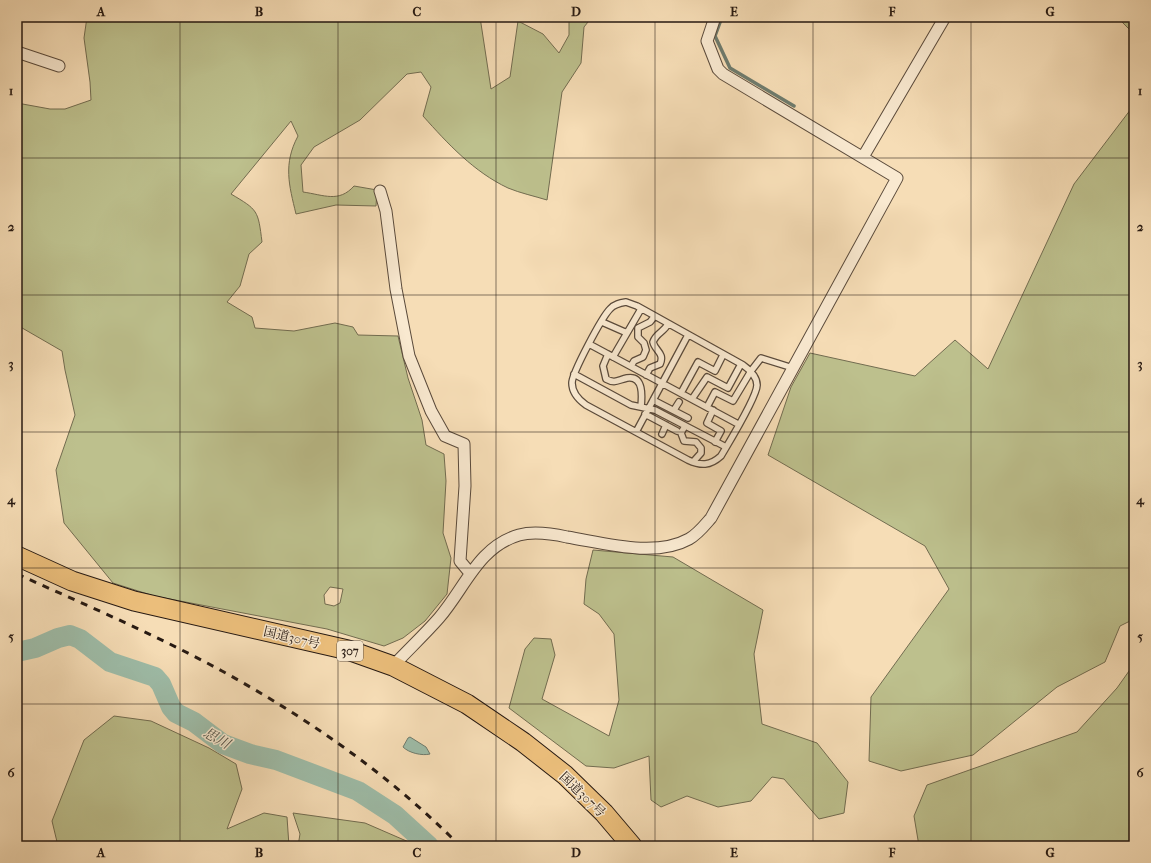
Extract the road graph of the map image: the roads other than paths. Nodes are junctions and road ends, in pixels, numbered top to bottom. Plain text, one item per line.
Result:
1 (714, 17) edge
2 (945, 17) edge
3 (17, 52) edge
4 (59, 66) dead end
5 (863, 157) junction
6 (380, 191) dead end
7 (641, 309) junction
8 (654, 316) junction
9 (602, 322) junction
10 (668, 324) junction
11 (627, 333) junction
12 (688, 336) junction
13 (590, 344) junction
14 (610, 355) junction
15 (724, 355) junction
16 (741, 364) junction
17 (630, 366) junction
18 (793, 368) junction
19 (751, 371) junction
20 (574, 374) junction
21 (646, 374) junction
22 (662, 383) junction
23 (681, 393) junction
24 (692, 399) junction
25 (653, 400) junction
26 (679, 402) dead end
27 (641, 407) junction
28 (707, 407) junction
29 (649, 408) junction
30 (674, 410) junction
31 (713, 410) junction
32 (646, 414) junction
33 (688, 418) dead end
34 (738, 424) junction
35 (666, 425) junction
36 (685, 426) junction
37 (677, 431) dead end
38 (636, 432) junction
39 (662, 434) dead end
40 (716, 442) junction
41 (726, 448) junction
42 (693, 462) junction
43 (17, 556) edge
44 (470, 573) junction
45 (393, 666) junction
46 (632, 846) edge

1 - 5 street
2 - 5 street
3 - 4 street
5 - 18 street
6 - 44 street
7 - 8 lane
7 - 9 lane
7 - 11 lane
8 - 10 lane
8 - 17 lane
9 - 11 lane
9 - 13 lane
10 - 12 lane
10 - 21 lane
11 - 14 lane
12 - 15 lane
12 - 22 lane
13 - 14 lane
13 - 20 lane
14 - 17 lane
14 - 27 lane
15 - 16 lane
15 - 23 lane
16 - 19 lane
16 - 24 lane
17 - 21 lane
18 - 19 lane
18 - 44 street
19 - 28 lane
19 - 34 lane
20 - 27 lane
20 - 38 lane
21 - 22 lane
22 - 23 lane
22 - 25 lane
23 - 24 lane
24 - 28 lane
25 - 29 lane
25 - 30 lane
26 - 30 lane
27 - 29 lane
28 - 31 lane
29 - 32 lane
29 - 36 lane
30 - 33 lane
31 - 34 lane
31 - 40 lane
32 - 35 lane
32 - 38 lane
34 - 41 lane
35 - 37 lane
35 - 39 lane
36 - 40 lane
36 - 42 lane
38 - 42 lane
40 - 41 lane
41 - 42 lane
43 - 45 highway, 国道307号 / 307
44 - 45 street
45 - 46 highway, 国道307号 / 307

